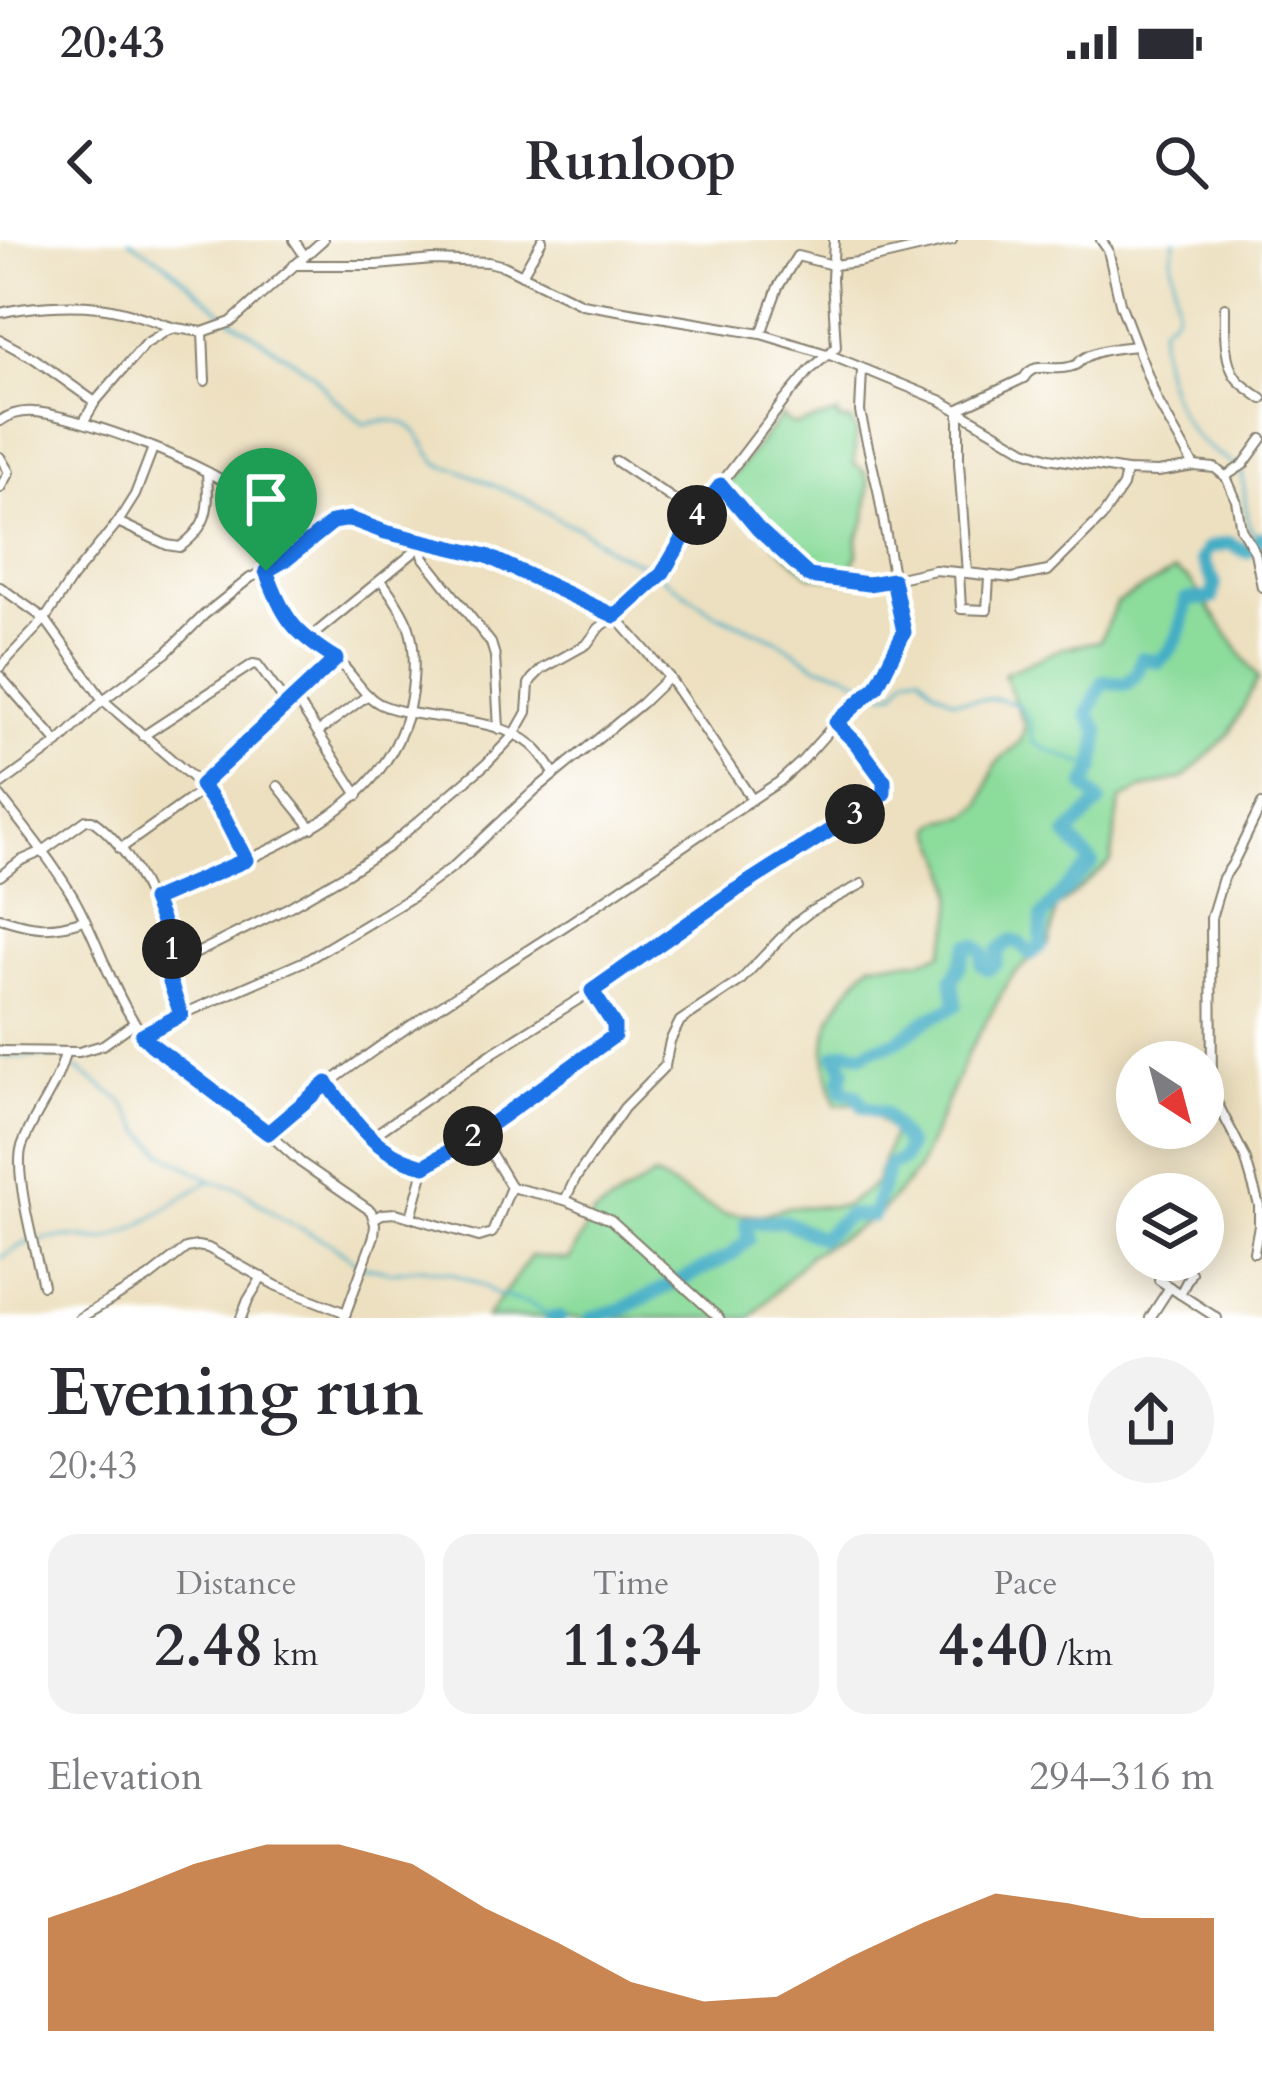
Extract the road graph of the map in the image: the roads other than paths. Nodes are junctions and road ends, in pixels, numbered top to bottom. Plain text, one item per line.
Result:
1 (294, 240) edge
2 (323, 240) edge
3 (542, 240) edge
4 (834, 240) edge
5 (952, 240) edge
6 (1101, 240) edge
7 (304, 255) junction
8 (293, 265) junction
9 (833, 265) junction
10 (522, 275) junction
11 (1225, 307) dead end
12 (0, 313) edge
13 (176, 328) junction
14 (203, 332) junction
15 (761, 334) junction
16 (0, 341) edge
17 (1136, 346) junction
18 (830, 355) junction
19 (862, 370) junction
20 (205, 381) dead end
21 (1262, 399) edge
22 (95, 402) junction
23 (959, 410) junction
24 (1, 419) edge
25 (84, 421) junction
26 (1262, 439) edge
27 (153, 448) junction
28 (0, 457) edge
29 (616, 461) dead end
30 (1194, 466) junction
31 (1126, 471) junction
32 (1235, 471) junction
33 (207, 472) junction
34 (721, 485) junction
35 (0, 488) edge
36 (697, 515) junction
37 (118, 522) junction
38 (419, 544) junction
39 (266, 571) junction
40 (963, 573) junction
41 (989, 577) junction
42 (381, 580) junction
43 (893, 580) junction
44 (0, 587) edge
45 (1262, 587) edge
46 (615, 616) junction
47 (44, 620) junction
48 (306, 641) junction
49 (336, 659) junction
50 (0, 672) edge
51 (669, 677) junction
52 (368, 695) junction
53 (104, 700) junction
54 (292, 703) junction
55 (410, 713) junction
56 (836, 723) junction
57 (499, 729) junction
58 (318, 732) junction
59 (514, 735) junction
60 (143, 736) junction
61 (58, 743) junction
62 (555, 774) junction
63 (0, 785) edge
64 (278, 786) dead end
65 (203, 787) junction
66 (358, 795) junction
67 (0, 796) edge
68 (752, 799) junction
69 (1262, 804) edge
70 (312, 829) junction
71 (120, 849) junction
72 (43, 851) junction
73 (246, 860) junction
74 (0, 876) edge
75 (862, 884) dead end
76 (153, 900) junction
77 (0, 918) edge
78 (84, 920) junction
79 (178, 961) junction
80 (592, 991) junction
81 (181, 1015) junction
82 (134, 1023) junction
83 (142, 1035) junction
84 (0, 1051) edge
85 (65, 1053) junction
86 (327, 1083) junction
87 (268, 1133) junction
88 (479, 1133) junction
89 (370, 1138) junction
90 (425, 1166) junction
91 (511, 1187) junction
92 (565, 1199) junction
93 (411, 1216) junction
94 (375, 1218) junction
95 (1254, 1252) dead end
96 (262, 1277) junction
97 (43, 1285) dead end
98 (1170, 1287) junction
99 (1180, 1294) junction
100 (345, 1316) edge
101 (80, 1318) edge
102 (241, 1318) edge
103 (719, 1318) edge
104 (1150, 1318) edge
105 (1217, 1318) edge

1 - 7 street
2 - 7 street
3 - 10 street
4 - 9 street
5 - 9 street
6 - 17 street
7 - 8 street
8 - 10 street
8 - 14 street
9 - 15 street
9 - 18 street
10 - 15 street
11 - 21 street
12 - 13 street
13 - 14 street
13 - 22 street
14 - 20 street
15 - 18 street
16 - 22 street
17 - 23 street
17 - 30 street
18 - 19 street
18 - 34 street
19 - 23 street
19 - 43 street
22 - 25 street
23 - 31 street
23 - 40 street
24 - 25 street
25 - 27 street
26 - 32 street
27 - 33 street
27 - 37 street
28 - 35 street
29 - 36 street
30 - 31 street
30 - 32 street
31 - 41 street
32 - 45 street
33 - 37 street
33 - 39 street
34 - 36 street
34 - 43 street
36 - 46 street
37 - 47 street
38 - 39 street
38 - 42 street
38 - 46 street
38 - 57 street
39 - 48 street
39 - 53 street
40 - 41 street
40 - 41 street
40 - 43 street
42 - 48 street
42 - 55 street
43 - 56 street
44 - 47 street
46 - 51 street
46 - 59 street
47 - 50 street
47 - 53 street
48 - 49 street
49 - 52 street
49 - 54 street
50 - 61 street
51 - 62 street
51 - 68 street
52 - 55 street
52 - 58 street
53 - 60 street
53 - 61 street
54 - 58 street
54 - 60 street
54 - 65 street
55 - 57 street
55 - 66 street
56 - 68 street
56 - 80 street
57 - 59 street
58 - 66 street
59 - 62 street
59 - 79 street
60 - 65 street
61 - 63 street
62 - 81 street
64 - 70 street
65 - 71 street
65 - 73 street
66 - 70 street
67 - 72 street
68 - 86 street
69 - 95 street
70 - 73 street
71 - 72 street
71 - 76 street
72 - 74 street
72 - 78 street
73 - 76 street
75 - 92 street
76 - 79 street
77 - 78 street
78 - 82 street
79 - 81 street
80 - 88 street
80 - 89 street
81 - 83 street
82 - 83 street
82 - 85 street
83 - 87 street
84 - 85 street
85 - 97 street
86 - 87 street
86 - 89 street
87 - 94 street
88 - 90 street
88 - 91 street
89 - 90 street
90 - 93 street
91 - 92 street
91 - 93 street
92 - 103 street
93 - 94 street
94 - 100 street
96 - 100 street
96 - 101 street
96 - 102 street
98 - 99 street
98 - 99 street
98 - 104 street
99 - 105 street

